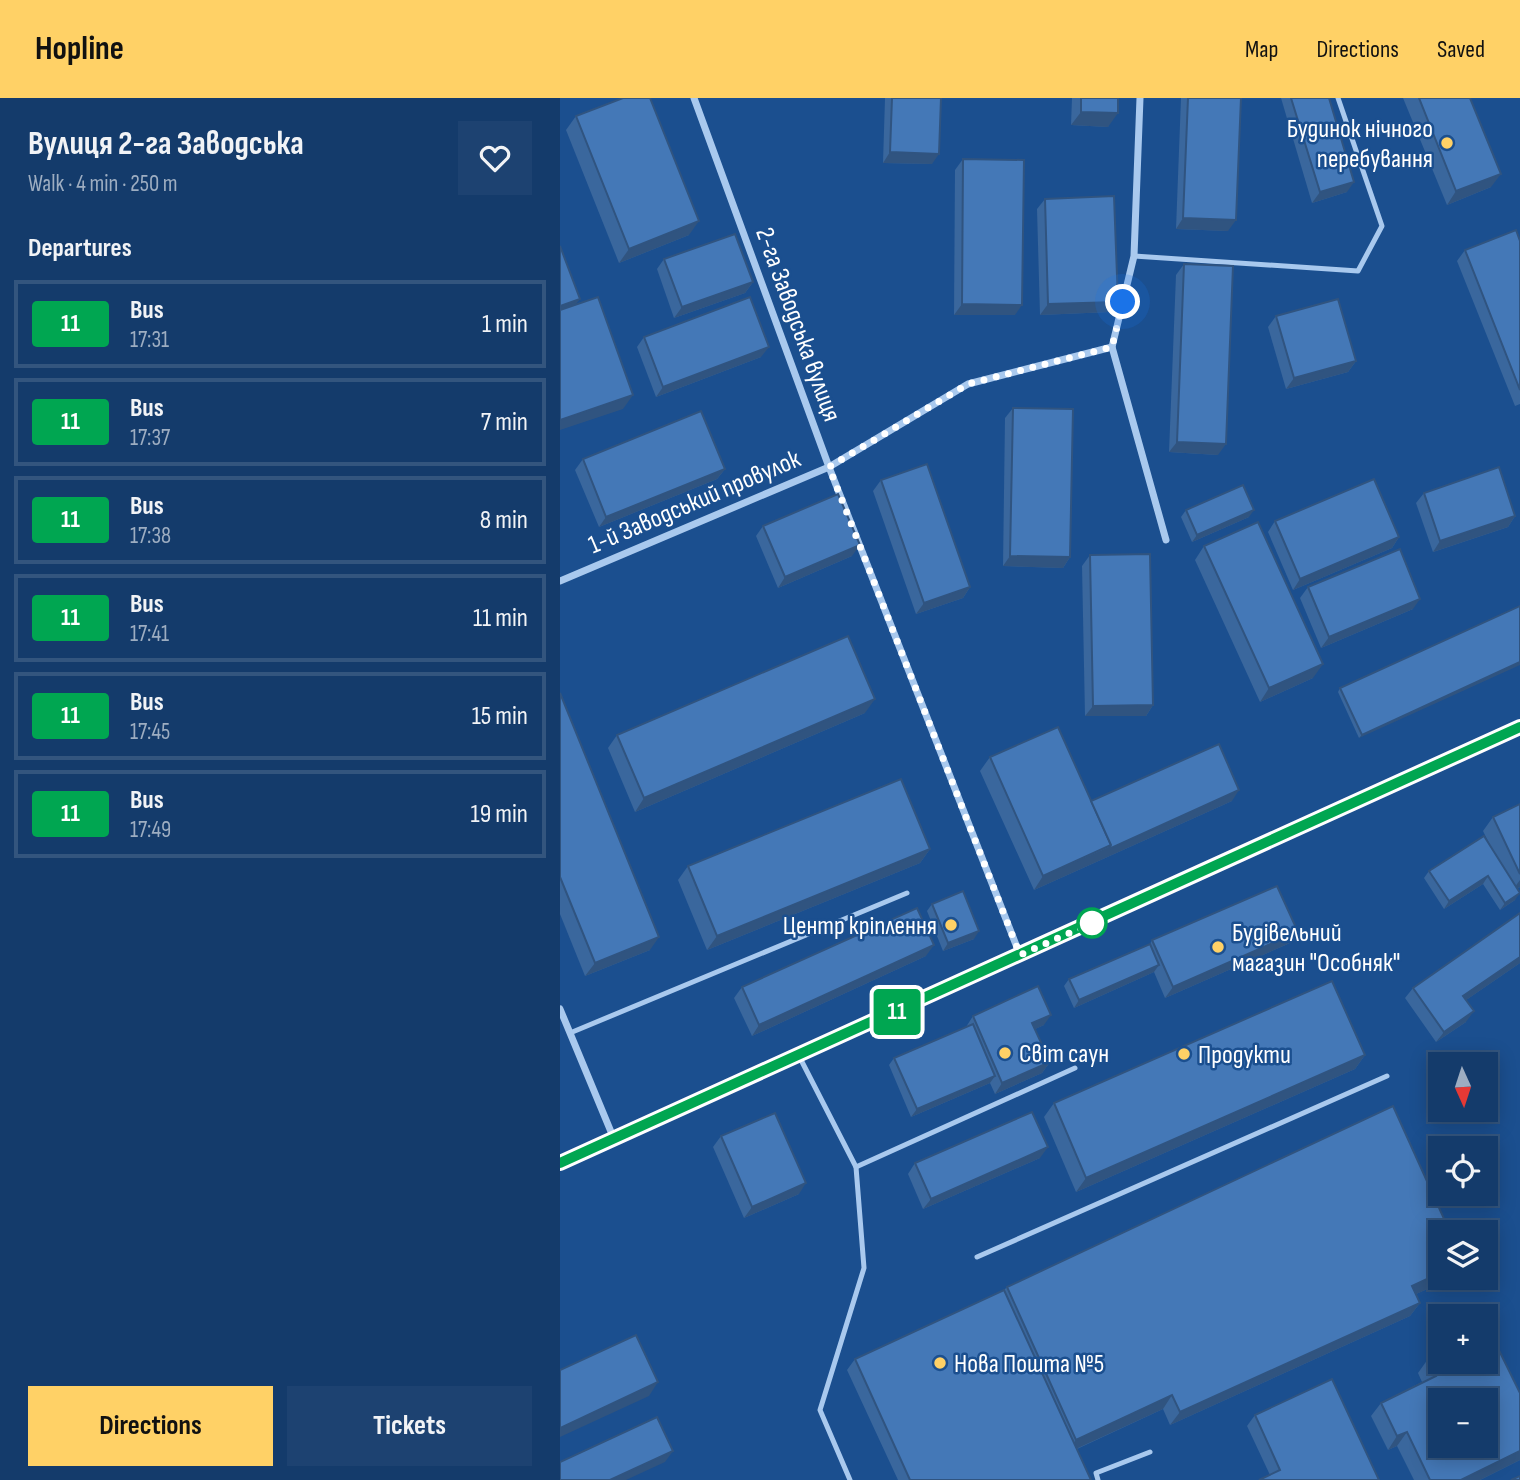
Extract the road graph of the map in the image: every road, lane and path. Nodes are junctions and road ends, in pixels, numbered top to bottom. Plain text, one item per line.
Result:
1 (694, 98) edge
2 (1140, 98) edge
3 (1338, 98) edge
4 (1134, 256) junction
5 (1112, 347) junction
6 (829, 467) junction
7 (1166, 540) dead end
8 (560, 581) edge
9 (1520, 727) edge
10 (906, 893) dead end
11 (1020, 955) junction
12 (560, 1009) edge
13 (570, 1033) junction
14 (799, 1056) junction
15 (1075, 1068) dead end
16 (1387, 1076) dead end
17 (615, 1140) junction
18 (560, 1163) edge
19 (856, 1167) junction
20 (976, 1257) dead end
21 (1150, 1452) dead end
22 (850, 1480) edge
23 (1098, 1480) edge

1 - 6 street, 2-га Заводська вулиця
2 - 4 street
3 - 4 lane
4 - 5 street
5 - 6 street, 1-й Заводський провулок
5 - 7 street
6 - 8 street, 1-й Заводський провулок
6 - 11 street, 2-га Заводська вулиця
9 - 11 street
10 - 13 lane
11 - 14 street
12 - 13 street
13 - 17 street
14 - 17 street
14 - 19 lane
15 - 19 lane
16 - 20 lane
17 - 18 street
19 - 22 lane
21 - 23 lane

